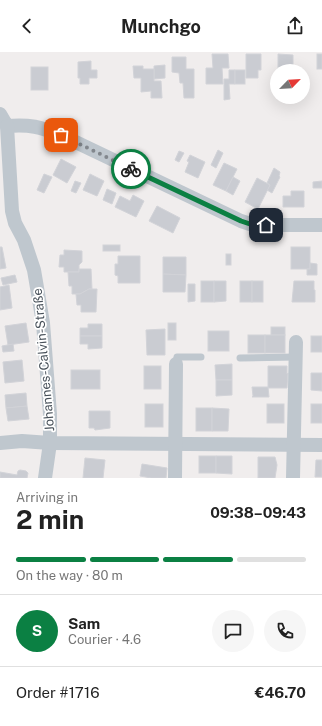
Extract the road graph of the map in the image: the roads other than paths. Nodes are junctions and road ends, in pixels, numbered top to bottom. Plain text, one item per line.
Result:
1 (0, 114) edge
2 (7, 126) junction
3 (322, 225) edge
4 (296, 342) dead end
5 (201, 357) dead end
6 (296, 357) junction
7 (240, 358) dead end
8 (176, 364) joint
9 (0, 443) edge
10 (50, 443) junction
11 (176, 443) junction
12 (294, 444) junction
13 (322, 445) edge
14 (45, 478) edge
15 (175, 478) edge
16 (293, 478) edge

1 - 2 street
2 - 3 street
2 - 10 street, Johannes-Calvin-Straße
4 - 6 street
5 - 8 lane
6 - 7 lane
6 - 12 street
8 - 11 street
9 - 10 street
10 - 11 street
10 - 14 street, Johannes-Calvin-Straße
11 - 12 street
11 - 15 street
12 - 13 street
12 - 16 street

